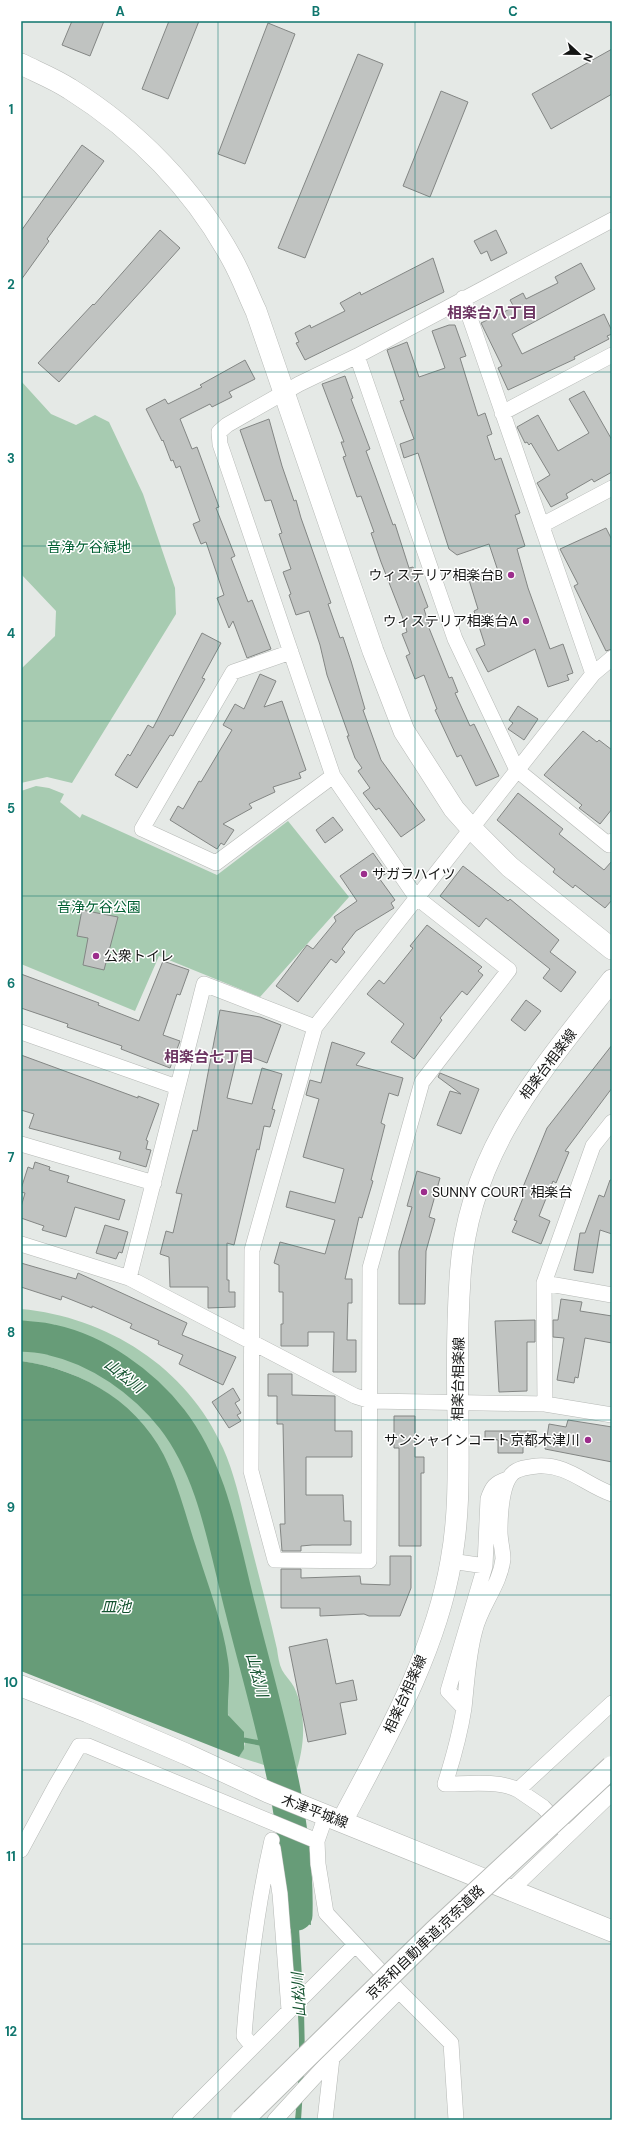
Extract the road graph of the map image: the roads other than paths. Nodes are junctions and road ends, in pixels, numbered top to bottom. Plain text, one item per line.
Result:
1 (21, 64) edge
2 (612, 220) edge
3 (463, 298) junction
4 (612, 355) edge
5 (357, 356) junction
6 (284, 392) junction
7 (502, 413) junction
8 (612, 488) edge
9 (542, 525) junction
10 (291, 652) junction
11 (612, 658) edge
12 (594, 674) junction
13 (517, 770) junction
14 (333, 776) junction
15 (471, 828) junction
16 (612, 842) edge
17 (416, 896) junction
18 (612, 949) edge
19 (612, 980) edge
20 (315, 1027) junction
21 (21, 1032) edge
22 (177, 1087) junction
23 (612, 1122) edge
24 (21, 1144) edge
25 (154, 1183) junction
26 (21, 1244) edge
27 (130, 1278) junction
28 (544, 1283) junction
29 (612, 1295) edge
30 (252, 1343) junction
31 (371, 1401) junction
32 (458, 1401) junction
33 (545, 1404) junction
34 (612, 1415) edge
35 (507, 1479) junction
36 (612, 1494) edge
37 (451, 1561) junction
38 (485, 1566) junction
39 (21, 1686) edge
40 (612, 1703) edge
41 (464, 1708) junction
42 (612, 1767) edge
43 (518, 1790) junction
44 (612, 1793) edge
45 (334, 1818) junction
46 (270, 1821) junction
47 (568, 1834) junction
48 (272, 1840) junction
49 (317, 1841) junction
50 (21, 1850) edge
51 (511, 1890) junction
52 (612, 1931) edge
53 (355, 1945) junction
54 (399, 1991) junction
55 (289, 2010) junction
56 (253, 2047) junction
57 (332, 2058) junction
58 (278, 2118) edge
59 (184, 2119) edge
60 (242, 2120) edge
61 (325, 2120) edge
62 (456, 2120) edge

1 - 6 main road
2 - 3 street
3 - 5 street
3 - 7 street
4 - 7 street
5 - 6 street
5 - 13 street
6 - 10 street
6 - 15 main road
7 - 9 street
8 - 9 street
9 - 12 street
10 - 14 street
10 - 14 street
11 - 12 street
12 - 13 street
13 - 15 street
13 - 16 street
14 - 17 street
15 - 17 street
15 - 18 main road
17 - 20 street
17 - 31 street
19 - 32 main road, 相楽台相楽線
20 - 22 street
20 - 30 street
21 - 22 street
22 - 25 street
23 - 28 street
24 - 25 street
25 - 27 street
26 - 27 street
27 - 30 street
28 - 29 street
28 - 33 street
30 - 31 street
30 - 31 street
31 - 32 street
32 - 33 street
32 - 37 main road, 相楽台相楽線
33 - 34 street
35 - 36 street
35 - 38 street
35 - 41 street
37 - 38 street
37 - 45 main road, 相楽台相楽線
38 - 41 street
39 - 45 main road, 木津平城線
40 - 43 street
41 - 43 street
42 - 60 highway, 京奈和自動車道;京奈道路, bridge
43 - 47 street
44 - 47 street
45 - 49 street
45 - 51 main road, 木津平城線
46 - 48 street
46 - 49 street
46 - 50 street
47 - 51 street
48 - 55 street
48 - 56 street
49 - 53 street
51 - 52 main road, 木津平城線
53 - 54 street
53 - 55 street
54 - 57 street
54 - 62 street
55 - 56 street
56 - 59 street
57 - 58 street
57 - 61 street

